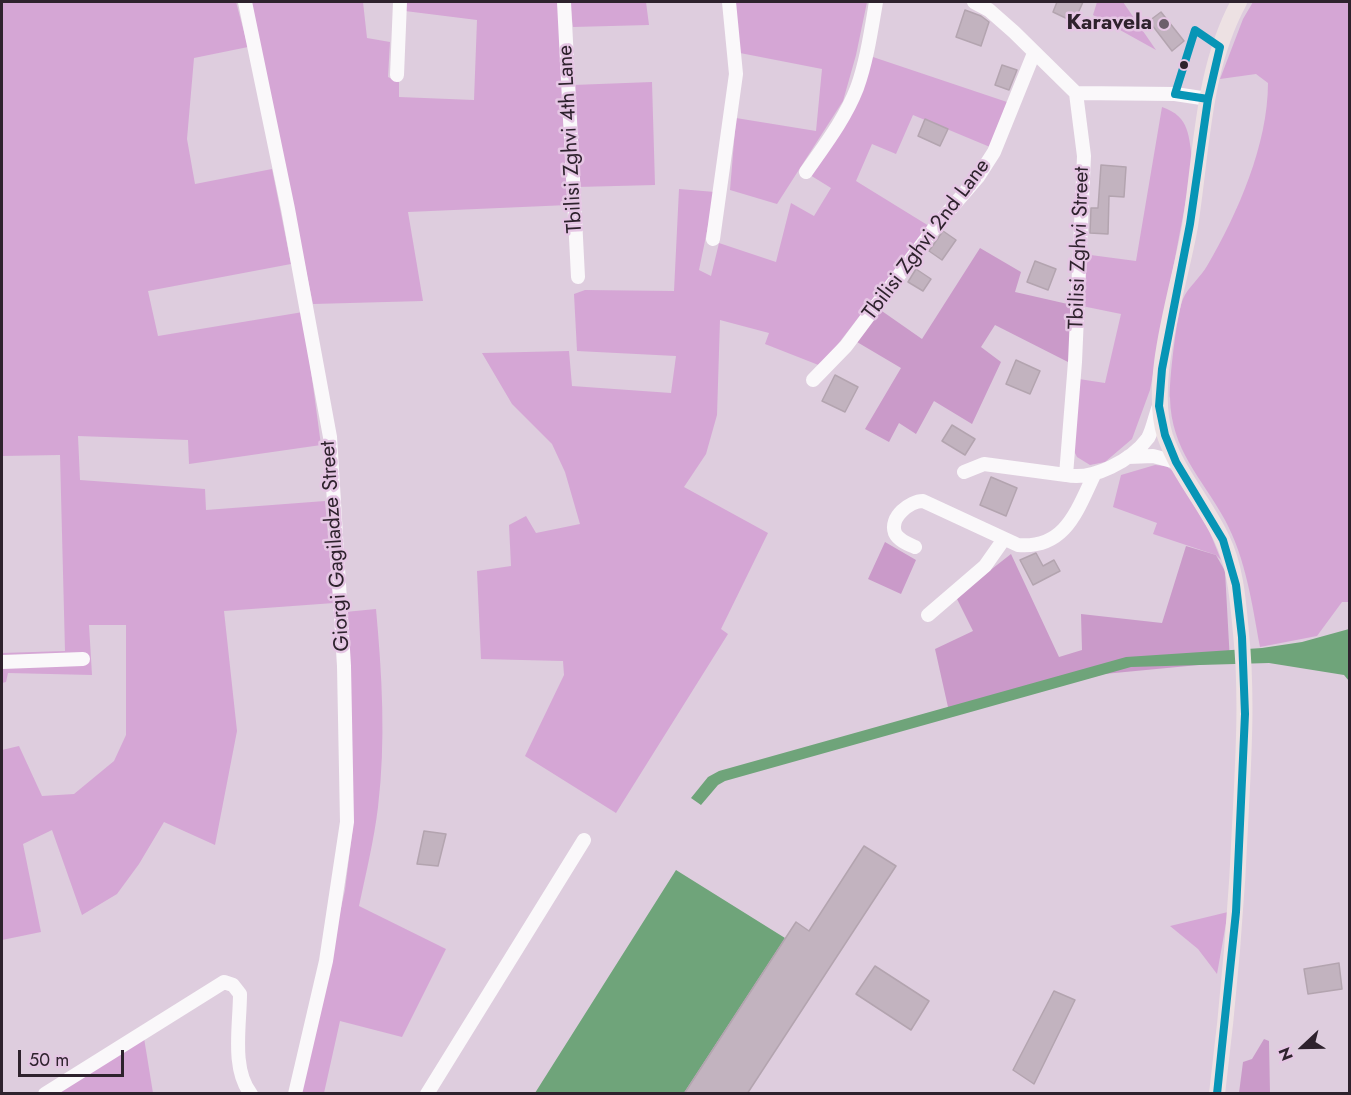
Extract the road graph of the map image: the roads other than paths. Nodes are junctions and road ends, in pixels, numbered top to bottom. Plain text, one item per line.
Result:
1 (245, 2) edge
2 (400, 2) edge
3 (564, 2) edge
4 (729, 2) edge
5 (876, 2) edge
6 (974, 2) edge
7 (1239, 2) edge
8 (1034, 52) junction
9 (397, 75) dead end
10 (1076, 93) junction
11 (1208, 99) junction
12 (806, 172) dead end
13 (713, 239) dead end
14 (578, 277) dead end
15 (813, 380) dead end
16 (1159, 406) junction
17 (1128, 457) junction
18 (1176, 462) junction
19 (964, 472) dead end
20 (1095, 473) junction
21 (1066, 475) junction
22 (1004, 539) junction
23 (915, 547) dead end
24 (928, 615) dead end
25 (83, 659) dead end
26 (2, 662) edge
27 (584, 840) dead end
28 (45, 1094) edge
29 (251, 1094) edge
30 (295, 1094) edge
31 (427, 1094) edge
32 (1217, 1094) edge

1 - 30 street, Giorgi Gagiladze Street
2 - 9 street
3 - 14 street, Tbilisi Zghvi 4th Lane
4 - 13 street
5 - 12 street
6 - 8 street
7 - 11 main road
8 - 10 street
8 - 15 street, Tbilisi Zghvi 2nd Lane
10 - 11 street
10 - 21 street, Tbilisi Zghvi Street
11 - 16 main road
16 - 17 street
16 - 18 main road
17 - 18 street
17 - 20 street
18 - 32 main road
19 - 21 street
20 - 21 street
20 - 22 street
22 - 23 street
22 - 24 street
25 - 26 street
27 - 31 street
28 - 29 street

